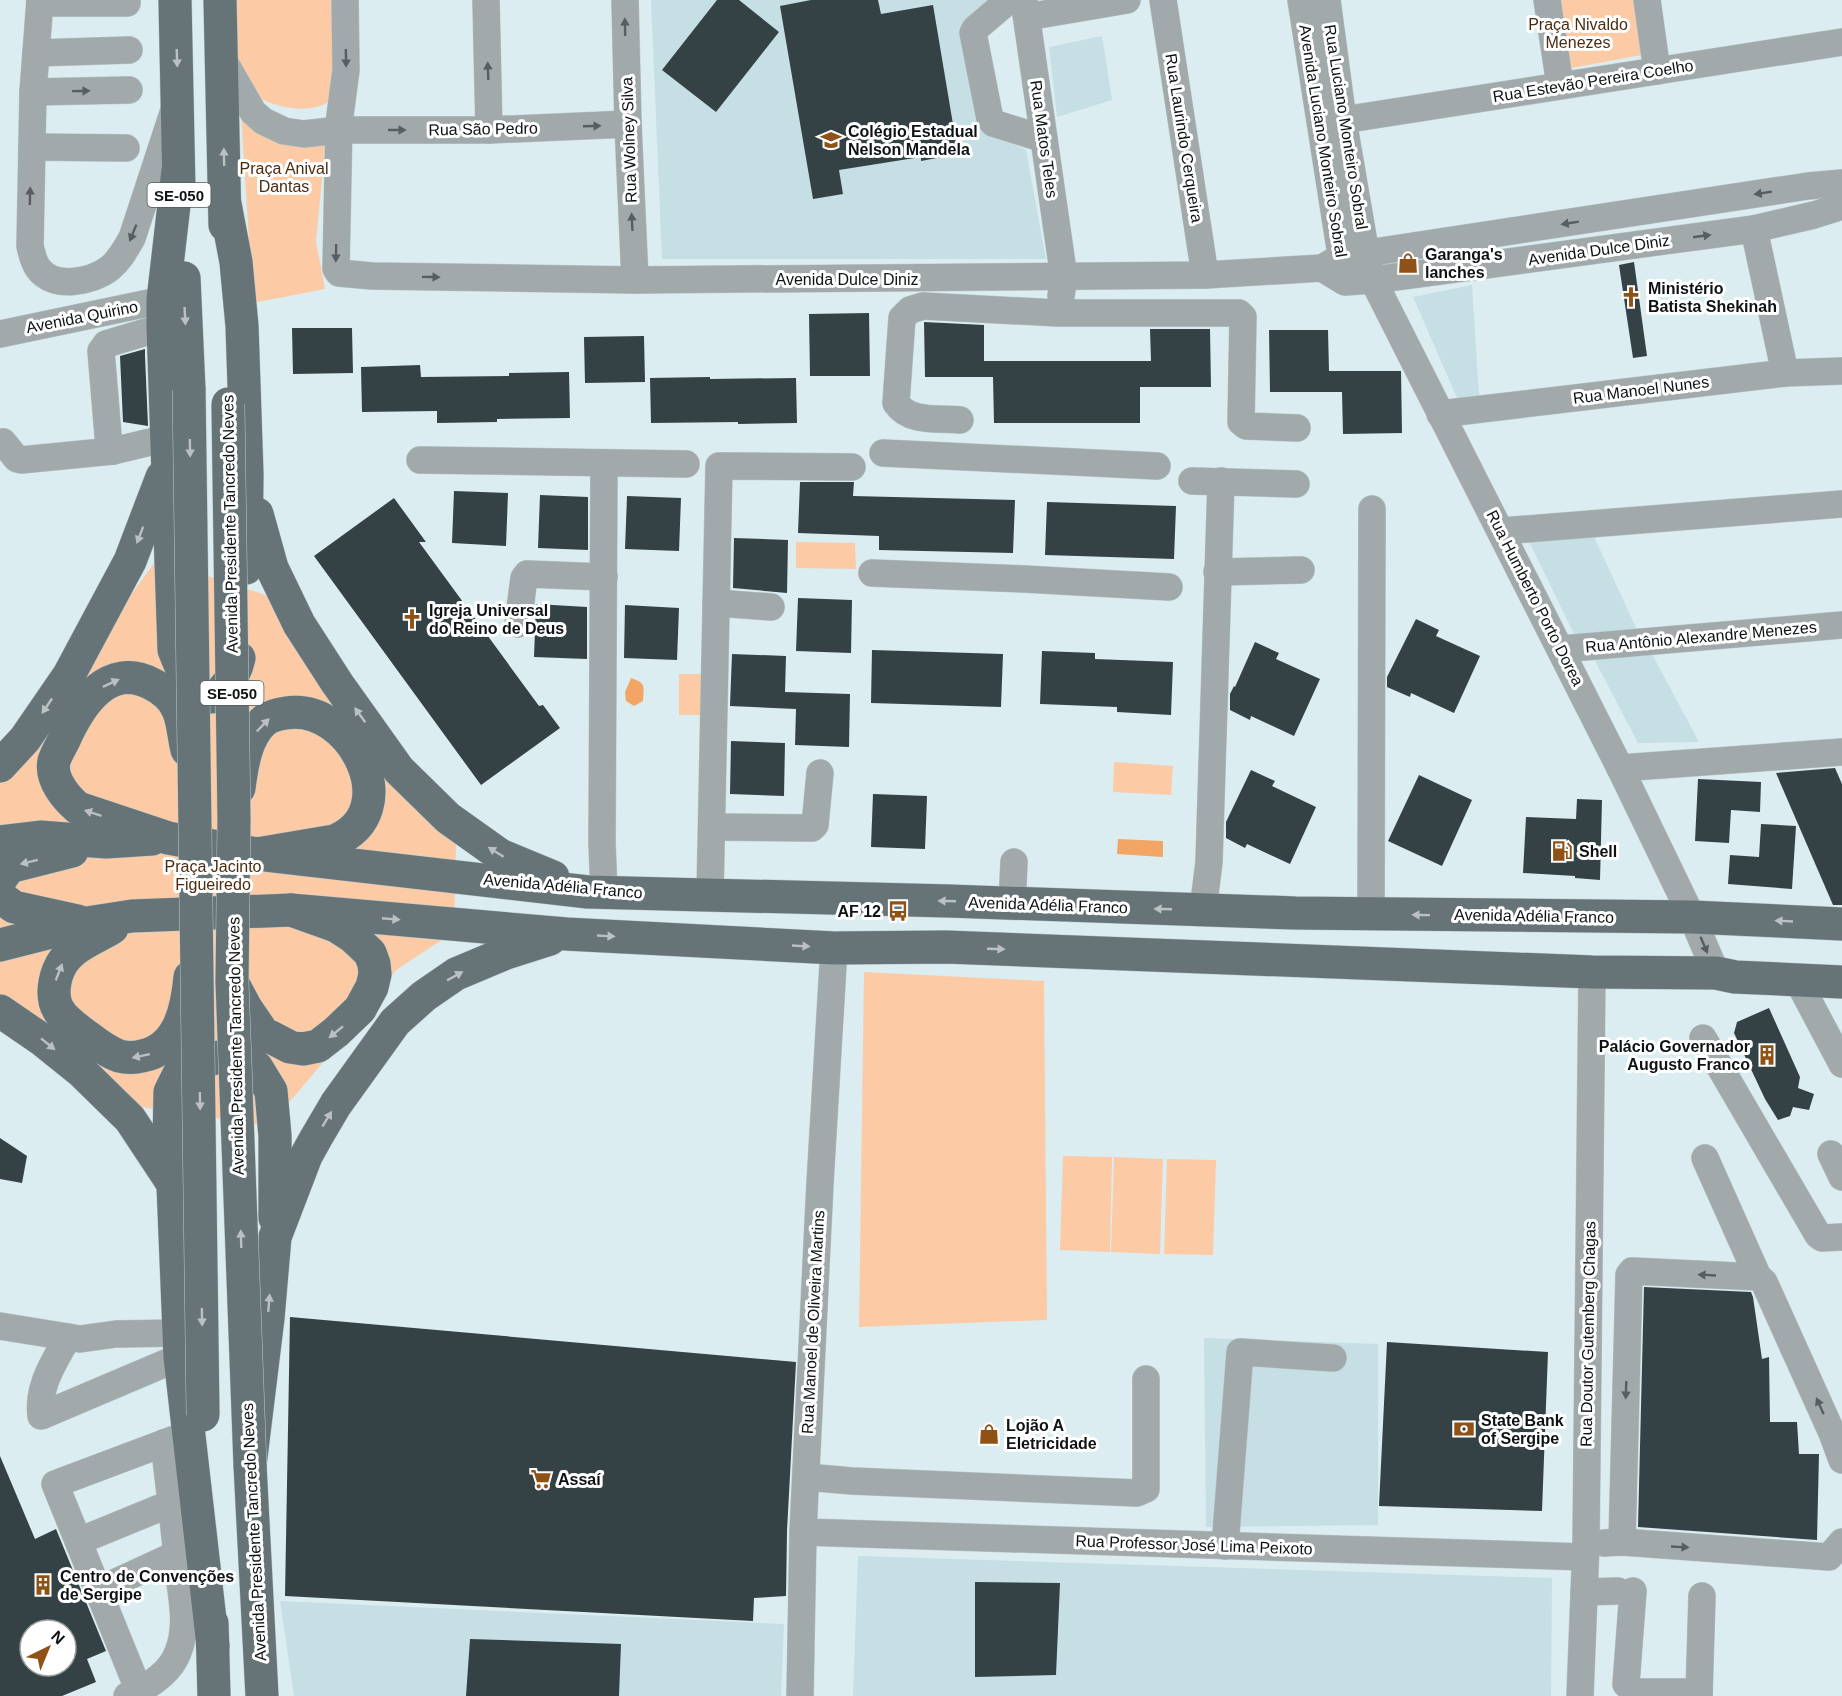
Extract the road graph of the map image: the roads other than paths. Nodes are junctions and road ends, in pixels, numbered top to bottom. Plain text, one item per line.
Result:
1 (176, 0) edge
2 (220, 0) edge
3 (345, 0) edge
4 (486, 0) edge
5 (625, 0) edge
6 (1127, 0) edge
7 (1163, 0) edge
8 (1301, 0) edge
9 (1327, 0) edge
10 (1547, 0) edge
11 (1647, 0) edge
12 (40, 1) edge
13 (127, 3) dead end
14 (1020, 6) edge
15 (1842, 42) edge
16 (129, 50) dead end
17 (36, 53) junction
18 (222, 58) junction
19 (1657, 71) junction
20 (1560, 86) junction
21 (129, 90) dead end
22 (33, 92) junction
23 (178, 98) junction
24 (1343, 120) junction
25 (628, 124) junction
26 (339, 130) junction
27 (489, 130) junction
28 (1044, 139) junction
29 (32, 147) junction
30 (126, 148) dead end
31 (178, 170) junction
32 (1842, 183) edge
33 (1808, 186) junction
34 (225, 204) junction
35 (1842, 206) edge
36 (1814, 215) junction
37 (1754, 229) junction
38 (1343, 265) junction
39 (1205, 275) junction
40 (1064, 278) junction
41 (635, 280) junction
42 (1373, 280) junction
43 (1058, 313) junction
44 (163, 314) junction
45 (0, 334) edge
46 (1842, 370) edge
47 (1785, 373) junction
48 (1440, 414) junction
49 (960, 420) dead end
50 (1297, 428) dead end
51 (3, 442) dead end
52 (167, 449) junction
53 (113, 451) junction
54 (883, 453) dead end
55 (420, 460) dead end
56 (604, 463) junction
57 (686, 464) dead end
58 (852, 466) dead end
59 (1157, 466) dead end
60 (247, 474) junction
61 (1192, 481) dead end
62 (1221, 482) junction
63 (1296, 484) dead end
64 (1842, 504) edge
65 (1372, 509) dead end
66 (1502, 531) junction
67 (1301, 570) dead end
68 (1217, 572) junction
69 (872, 573) dead end
70 (604, 577) junction
71 (1169, 587) dead end
72 (716, 603) junction
73 (771, 607) dead end
74 (518, 624) dead end
75 (1842, 625) edge
76 (1561, 649) junction
77 (1842, 752) edge
78 (0, 766) edge
79 (1620, 768) junction
80 (820, 774) dead end
81 (193, 781) junction
82 (234, 819) junction
83 (712, 827) junction
84 (168, 838) junction
85 (0, 842) edge
86 (106, 842) junction
87 (257, 854) junction
88 (1014, 862) dead end
89 (0, 892) edge
90 (596, 892) junction
91 (710, 895) junction
92 (1012, 904) junction
93 (291, 910) junction
94 (1203, 910) junction
95 (1371, 914) junction
96 (132, 916) junction
97 (1692, 917) junction
98 (87, 923) junction
99 (1842, 924) edge
100 (566, 934) junction
101 (198, 938) junction
102 (0, 945) edge
103 (834, 948) junction
104 (1592, 972) junction
105 (1716, 973) junction
106 (1798, 981) junction
107 (232, 982) junction
108 (1842, 982) edge
109 (0, 1011) edge
110 (1832, 1025) edge
111 (1703, 1038) dead end
112 (1842, 1064) edge
113 (1705, 1158) dead end
114 (173, 1185) junction
115 (275, 1237) junction
116 (1842, 1237) edge
117 (1758, 1277) junction
118 (0, 1326) edge
119 (68, 1337) junction
120 (180, 1345) junction
121 (1333, 1358) dead end
122 (1146, 1380) dead end
123 (185, 1431) junction
124 (1842, 1460) edge
125 (250, 1465) junction
126 (806, 1477) junction
127 (172, 1503) junction
128 (803, 1532) junction
129 (79, 1541) junction
130 (1622, 1542) junction
131 (1225, 1546) junction
132 (1585, 1551) junction
133 (1838, 1552) edge
134 (177, 1554) junction
135 (99, 1590) junction
136 (1584, 1592) junction
137 (1702, 1596) dead end
138 (209, 1693) edge
139 (133, 1694) edge
140 (1699, 1694) edge
141 (262, 1696) edge
142 (800, 1696) edge
143 (1580, 1696) edge

1 -> 23 main road, SE-050
2 - 18 main road, Avenida Presidente Tancredo Neves / SE-050
3 -> 26 street
27 -> 4 street
25 -> 5 street, Rua Wolney Silva
6 - 14 street
7 - 39 street, Rua Laurindo Cerqueira
8 - 38 street, Avenida Luciano Monteiro Sobral
9 - 24 street, Rua Luciano Monteiro Sobral
10 - 20 street
11 - 19 street
12 - 13 street
12 - 17 street
14 - 28 street, Rua Matos Teles
14 - 28 street
15 - 19 street, Rua Estevão Pereira Coelho
16 - 17 street
17 - 22 street
18 - 26 street, Rua São Pedro
34 -> 18 main road, Avenida Presidente Tancredo Neves / SE-050
19 - 20 street, Rua Estevão Pereira Coelho
20 - 24 street, Rua Estevão Pereira Coelho
22 -> 21 street
22 - 29 street
23 -> 29 street
23 - 31 main road, SE-050
24 - 38 street, Rua Luciano Monteiro Sobral
27 -> 25 street, Rua São Pedro
41 -> 25 street, Rua Wolney Silva
26 -> 27 street, Rua São Pedro
26 -> 41 street, Avenida Dulce Diniz
28 - 40 street, Rua Matos Teles
29 - 30 street
31 - 44 main road
31 -> 81 main road, SE-050, bridge
32 - 33 street, Avenida Dulce Diniz
33 - 36 street
33 -> 38 street, Avenida Dulce Diniz
34 - 60 main road
34 - 82 main road, Avenida Presidente Tancredo Neves / SE-050, bridge
35 - 36 street, Avenida Dulce Diniz
36 - 37 street, Avenida Dulce Diniz
42 -> 37 street, Avenida Dulce Diniz
37 - 47 street
38 - 39 street, Avenida Dulce Diniz
38 - 42 street, Rua Humberto Porto Dorea
39 - 40 street, Avenida Dulce Diniz
40 - 41 street, Avenida Dulce Diniz
40 - 43 street, Rua Matos Teles
42 - 48 street, Rua Humberto Porto Dorea
43 - 49 street
43 - 50 street
44 - 45 street, Avenida Quirino
44 - 52 main road
44 - 53 street
46 - 47 street, Rua Manoel Nunes
47 - 48 street, Rua Manoel Nunes
48 - 66 street, Rua Humberto Porto Dorea
51 - 53 street
52 - 53 street
52 - 60 main road
52 -> 78 main road
54 - 59 street
55 - 56 street
56 - 57 street
56 - 70 street
58 - 72 street
90 -> 60 main road
61 - 62 street
62 - 63 street
62 - 68 street
64 - 66 street
65 - 95 street
66 - 76 street, Rua Humberto Porto Dorea
67 - 68 street
68 - 94 street
69 - 71 street
70 - 74 street
70 - 90 street
72 - 73 street
72 - 83 street
75 - 76 street, Rua Antônio Alexandre Menezes
76 - 79 street, Rua Humberto Porto Dorea
77 - 79 street
79 - 97 street, Rua Humberto Porto Dorea
80 - 83 street
84 -> 81 main road, bridge
81 - 101 main road, SE-050, bridge
82 -> 87 main road, bridge
82 - 107 main road, Avenida Presidente Tancredo Neves / SE-050, bridge
83 - 91 street
84 - 86 main road
84 - 87 main road, Avenida Adélia Franco
85 - 86 main road
86 -> 89 main road
87 - 90 main road, Avenida Adélia Franco
88 - 92 street
89 - 98 main road
90 - 91 main road, Avenida Adélia Franco
92 -> 91 main road, Avenida Adélia Franco
94 -> 92 main road, Avenida Adélia Franco
93 - 96 main road
93 -> 100 main road
93 -> 107 main road
94 - 95 main road, Avenida Adélia Franco
97 -> 95 main road, Avenida Adélia Franco
96 - 98 main road
101 -> 96 main road, bridge
99 -> 97 main road, Avenida Adélia Franco
97 -> 105 street, Rua Humberto Porto Dorea
98 - 102 main road
100 -> 103 main road
115 -> 100 main road
101 -> 123 main road, bridge
103 -> 104 main road
103 - 126 street, Rua Manoel de Oliveira Martins
104 - 105 main road
104 - 132 street, Rua Doutor Gutemberg Chagas
105 - 106 main road
106 - 108 main road
106 - 110 street
125 -> 107 main road, Avenida Presidente Tancredo Neves, bridge
109 -> 114 main road
110 - 112 street
111 - 116 street
113 - 117 street
114 - 115 main road
114 - 120 main road
125 -> 115 main road
124 -> 117 street
117 -> 130 street
118 - 119 street
119 - 120 street
119 - 120 street
120 - 123 main road
121 - 131 street
122 - 126 street
123 - 127 street
123 - 129 street
123 - 138 main road
125 - 141 main road, Avenida Presidente Tancredo Neves
126 - 128 street, Rua Manoel de Oliveira Martins
127 - 129 street
127 - 134 street
128 - 131 street, Rua Professor José Lima Peixoto
128 - 142 street, Rua Manoel de Oliveira Martins
129 - 135 street
130 - 132 street, Rua Professor José Lima Peixoto
130 -> 133 street, Rua Professor José Lima Peixoto
131 - 132 street, Rua Professor José Lima Peixoto
132 - 136 street, Rua Doutor Gutemberg Chagas
134 - 135 street
134 - 139 street
135 - 139 street
136 - 140 street
136 - 143 street, Rua Doutor Gutemberg Chagas
137 - 140 street

